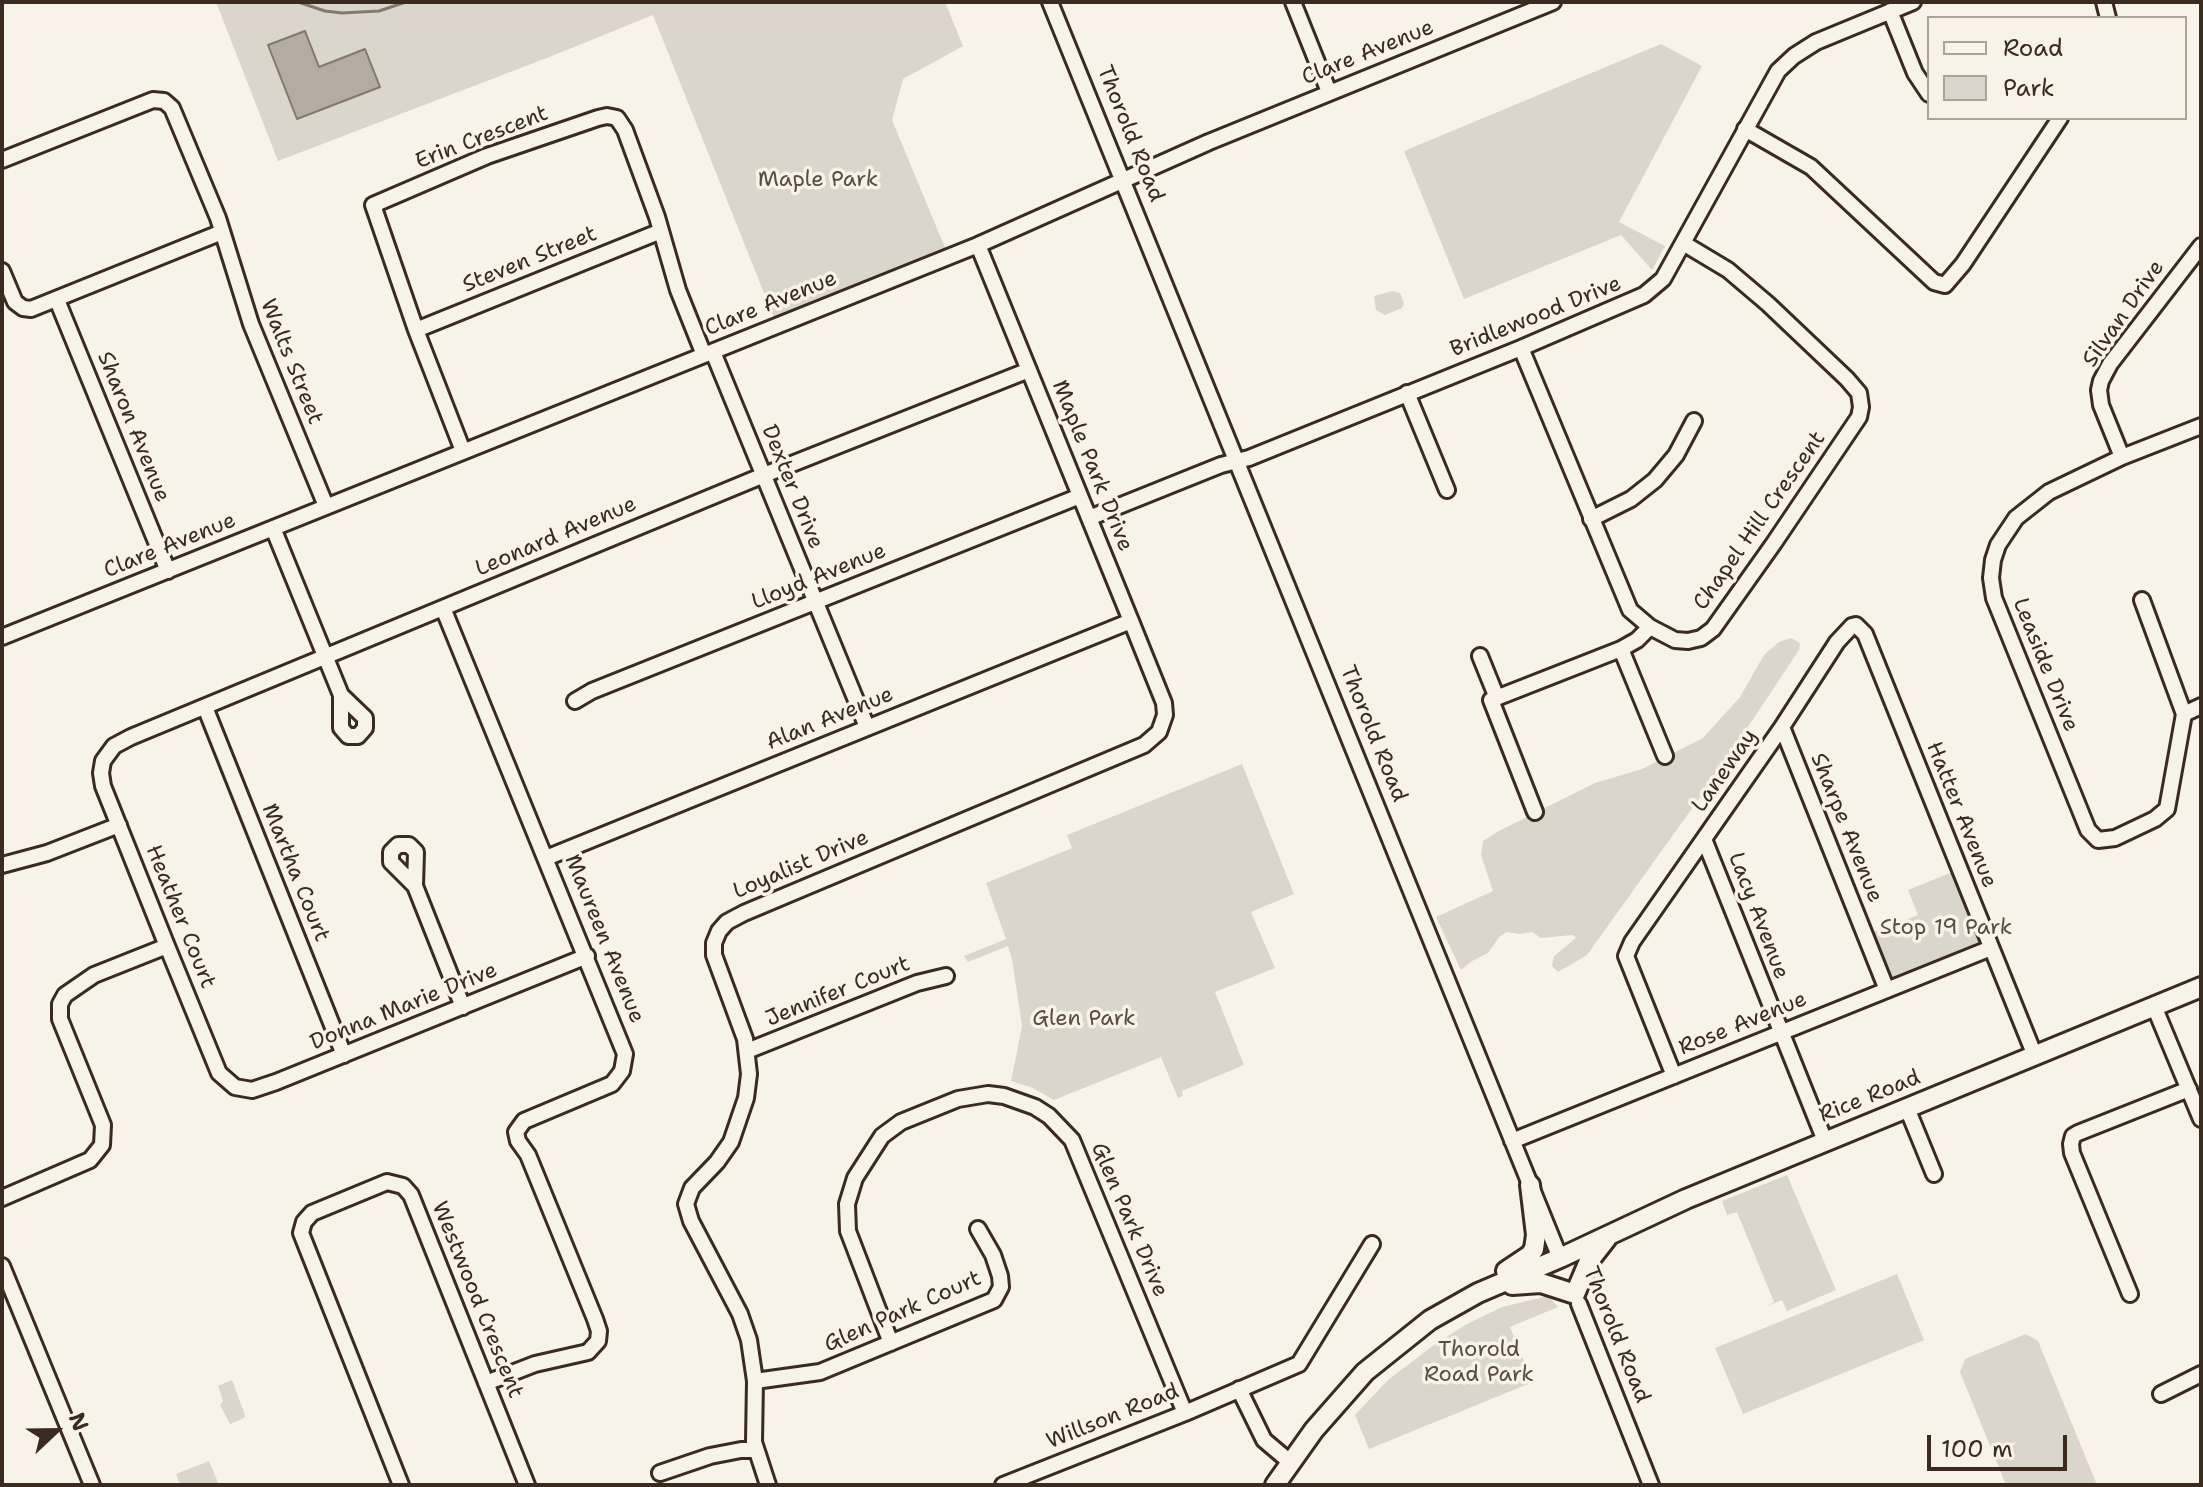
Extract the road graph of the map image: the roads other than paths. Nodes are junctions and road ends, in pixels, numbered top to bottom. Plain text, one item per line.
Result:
1 (1050, 2) edge
2 (1293, 2) edge
3 (1553, 2) edge
4 (1913, 2) edge
5 (1890, 11) junction
6 (1927, 91) edge
7 (1329, 92) junction
8 (2059, 120) edge
9 (1745, 129) junction
10 (2, 160) edge
11 (1124, 181) junction
12 (661, 231) junction
13 (222, 232) junction
14 (1683, 243) junction
15 (978, 245) junction
16 (2201, 246) edge
17 (2, 271) edge
18 (57, 300) junction
19 (416, 330) junction
20 (1521, 348) junction
21 (709, 353) junction
22 (1029, 370) junction
23 (1407, 393) junction
24 (1694, 421) dead end
25 (2201, 426) edge
26 (463, 451) junction
27 (2122, 457) junction
28 (1237, 461) junction
29 (764, 475) junction
30 (1447, 490) dead end
31 (1080, 496) junction
32 (326, 506) junction
33 (1089, 518) junction
34 (1591, 519) junction
35 (273, 528) junction
36 (168, 571) junction
37 (2142, 600) dead end
38 (816, 603) junction
39 (443, 608) junction
40 (1131, 621) junction
41 (1650, 627) junction
42 (1865, 634) joint
43 (2, 637) edge
44 (1621, 649) junction
45 (1480, 656) dead end
46 (325, 657) junction
47 (341, 695) dead end
48 (1497, 698) junction
49 (575, 701) dead end
50 (1164, 703) joint
51 (2201, 706) edge
52 (205, 707) junction
53 (2184, 714) junction
54 (867, 727) junction
55 (1782, 727) junction
56 (106, 755) joint
57 (1665, 756) dead end
58 (1535, 812) dead end
59 (119, 825) junction
60 (1704, 839) junction
61 (546, 858) junction
62 (2, 865) edge
63 (415, 886) dead end
64 (167, 946) junction
65 (1991, 948) junction
66 (587, 956) junction
67 (946, 976) dead end
68 (2201, 987) edge
69 (1887, 990) junction
70 (2154, 1006) junction
71 (463, 1007) junction
72 (1779, 1031) junction
73 (747, 1051) junction
74 (344, 1055) junction
75 (2035, 1056) junction
76 (1674, 1076) junction
77 (235, 1087) joint
78 (2189, 1089) junction
79 (1907, 1108) junction
80 (2201, 1119) edge
81 (1512, 1141) junction
82 (1825, 1141) junction
83 (1934, 1174) dead end
84 (1530, 1185) junction
85 (2, 1198) edge
86 (978, 1229) dead end
87 (1611, 1234) junction
88 (1372, 1244) dead end
89 (1560, 1258) junction
90 (2, 1266) edge
91 (1478, 1293) junction
92 (2130, 1294) dead end
93 (1577, 1299) junction
94 (891, 1343) junction
95 (2201, 1374) edge
96 (755, 1381) junction
97 (486, 1383) junction
98 (1239, 1389) junction
99 (2161, 1394) dead end
100 (1185, 1413) junction
101 (755, 1450) junction
102 (1290, 1462) junction
103 (660, 1473) dead end
104 (92, 1485) edge
105 (401, 1485) edge
106 (527, 1485) edge
107 (768, 1485) edge
108 (1003, 1485) edge
109 (1275, 1485) edge
110 (1651, 1485) edge

1 - 11 street, Thorold Road
2 - 7 street
3 - 7 street, Clare Avenue
4 - 5 street, Bridlewood Drive
5 - 6 street
5 - 9 street, Bridlewood Drive
7 - 11 street, Clare Avenue
8 - 9 street
9 - 14 street, Bridlewood Drive
10 - 13 street, Walts Street
11 - 15 street, Clare Avenue
11 - 28 street, Thorold Road
12 - 19 street, Steven Street
12 - 19 street, Erin Crescent
12 - 21 street, Erin Crescent
13 - 18 street
13 - 32 street, Walts Street
14 - 20 street, Bridlewood Drive
14 - 41 street, Chapel Hill Crescent
15 - 21 street, Clare Avenue
15 - 22 street, Maple Park Drive
16 - 27 street, Silvan Drive
17 - 18 street
18 - 36 street, Sharon Avenue
19 - 26 street, Erin Crescent
20 - 23 street, Bridlewood Drive
20 - 34 street, Chapel Hill Crescent
21 - 26 street, Clare Avenue
21 - 29 street, Dexter Drive
22 - 29 street, Leonard Avenue
22 - 31 street, Maple Park Drive
23 - 28 street, Bridlewood Drive
23 - 30 street
24 - 34 street
25 - 27 street, Leaside Drive
26 - 32 street, Clare Avenue
27 - 53 street, Leaside Drive
28 - 33 street
28 - 81 street, Thorold Road
29 - 38 street, Dexter Drive
29 - 39 street, Leonard Avenue
31 - 33 street, Maple Park Drive
31 - 38 street, Lloyd Avenue
32 - 35 street, Clare Avenue
33 - 40 street, Maple Park Drive
34 - 41 street, Chapel Hill Crescent
35 - 36 street, Clare Avenue
35 - 46 street
36 - 43 street, Clare Avenue
37 - 53 street
38 - 49 street, Lloyd Avenue
38 - 54 street, Dexter Drive
39 - 46 street, Leonard Avenue
39 - 61 street, Maureen Avenue
40 - 50 street, Maple Park Drive
40 - 54 street, Alan Avenue
41 - 44 street
42 - 55 street, Laneway
42 - 65 street, Hatter Avenue
44 - 48 street
44 - 57 street
45 - 48 street
46 - 47 street
46 - 52 street, Leonard Avenue
48 - 58 street
50 - 73 street, Loyalist Drive
51 - 53 street
52 - 56 street, Leonard Avenue
52 - 74 street, Martha Court
54 - 61 street, Alan Avenue
55 - 60 street, Laneway
55 - 69 street, Sharpe Avenue
56 - 59 street, Heather Court
59 - 62 street
59 - 64 street, Heather Court
60 - 72 street, Lacy Avenue
60 - 76 street, Laneway
61 - 66 street, Maureen Avenue
63 - 71 street
64 - 77 street, Heather Court
64 - 85 street
65 - 69 street, Rose Avenue
65 - 75 street, Hatter Avenue
66 - 71 street, Donna Marie Drive
66 - 97 street, Maureen Avenue
67 - 73 street, Jennifer Court
68 - 70 main road, Rice Road
69 - 72 street, Rose Avenue
70 - 75 main road, Rice Road
70 - 78 street
71 - 74 street, Donna Marie Drive
72 - 76 street, Rose Avenue
72 - 82 street, Lacy Avenue
73 - 96 street, Loyalist Drive
74 - 77 street, Donna Marie Drive
75 - 79 main road, Rice Road
76 - 81 street, Rose Avenue
78 - 80 street
78 - 92 street
79 - 82 main road, Rice Road
79 - 83 street
81 - 84 street, Thorold Road
82 - 87 main road, Rice Road
84 - 89 street, Thorold Road
84 - 91 main road
86 - 94 street, Glen Park Court
87 - 89 main road, Rice Road
87 - 93 main road
88 - 98 street, Willson Road
89 - 91 main road, Rice Road
89 - 93 main road, Thorold Road
90 - 104 street
91 - 93 main road
91 - 102 main road
93 - 110 street, Thorold Road
94 - 96 street, Glen Park Court
94 - 100 street, Glen Park Drive
95 - 99 street
96 - 101 street, Loyalist Drive
97 - 105 street, Westwood Crescent
97 - 106 street, Westwood Crescent
98 - 100 street, Willson Road
98 - 102 street
100 - 108 street, Willson Road
101 - 103 street
101 - 107 street, Loyalist Drive
102 - 109 main road

